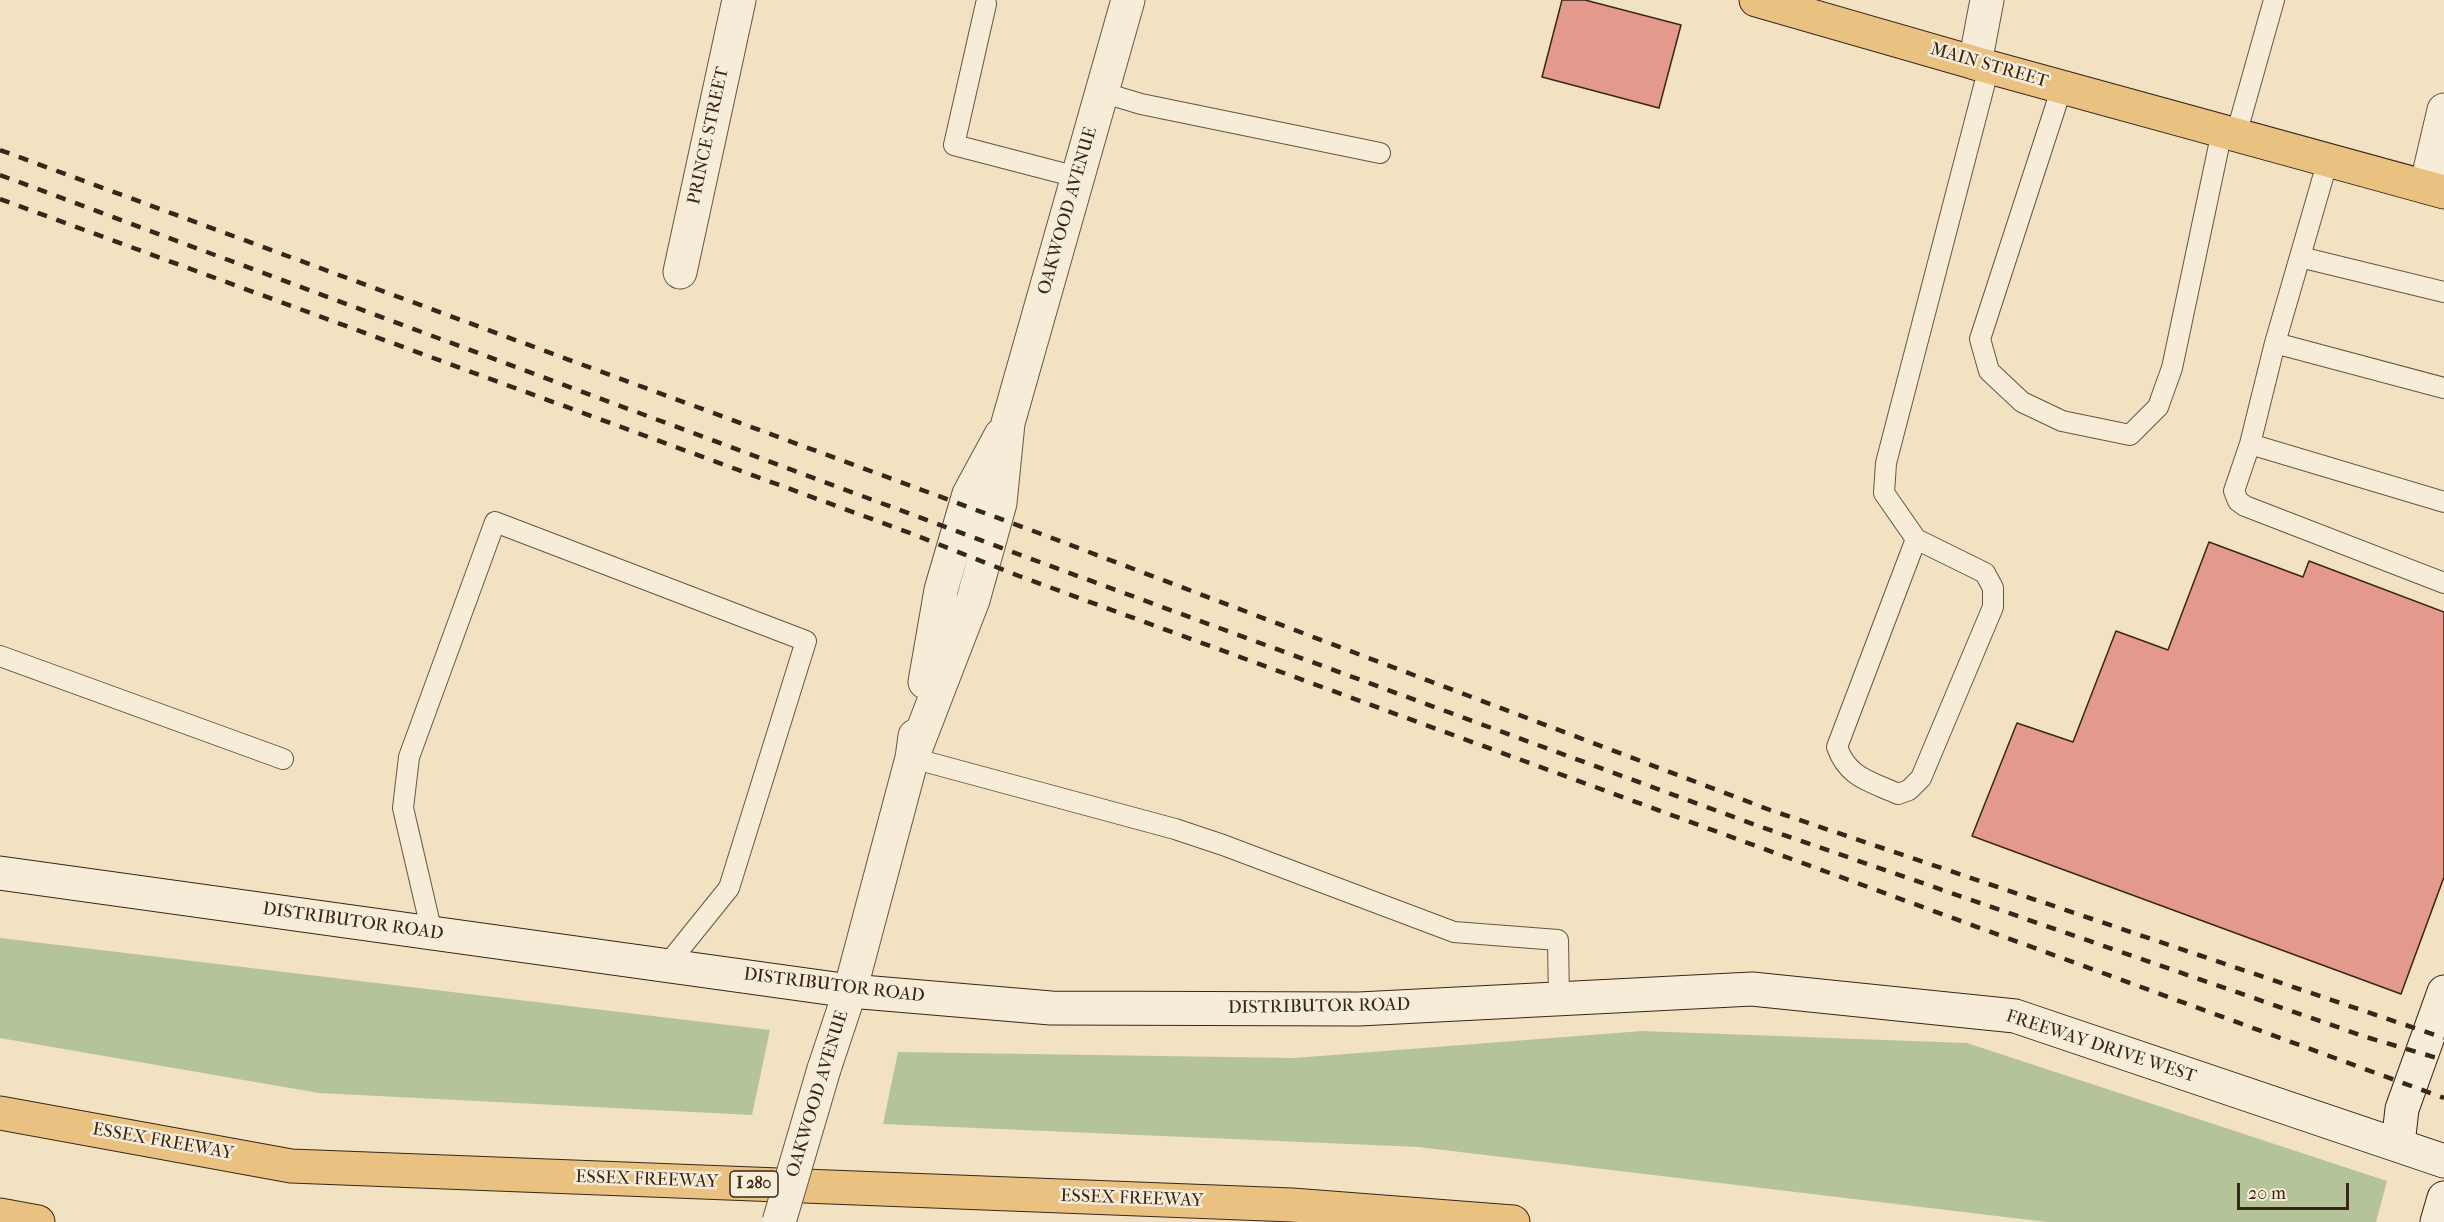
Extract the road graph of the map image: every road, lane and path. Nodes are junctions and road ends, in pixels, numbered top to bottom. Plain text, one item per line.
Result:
1 (739, 0) edge
2 (1128, 0) edge
3 (1987, 0) edge
4 (2274, 0) edge
5 (1770, 2) edge
6 (986, 4) dead end
7 (1982, 65) junction
8 (2062, 87) junction
9 (1101, 92) junction
10 (2444, 110) edge
11 (2229, 133) junction
12 (1380, 153) dead end
13 (2328, 160) junction
14 (1077, 177) junction
15 (2435, 189) edge
16 (2300, 256) junction
17 (680, 272) dead end
18 (2444, 292) edge
19 (2275, 343) junction
20 (2444, 388) edge
21 (2250, 444) junction
22 (2444, 502) edge
23 (1916, 539) junction
24 (2444, 584) edge
25 (0, 656) edge
26 (912, 758) junction
27 (283, 759) dead end
28 (0, 873) edge
29 (432, 933) junction
30 (667, 965) junction
31 (850, 991) junction
32 (2444, 992) edge
33 (1675, 994) joint
34 (1559, 999) junction
35 (0, 1113) edge
36 (2398, 1144) junction
37 (2444, 1161) edge
38 (2444, 1198) edge
39 (0, 1215) edge
40 (38, 1222) edge
41 (779, 1222) edge
42 (1513, 1222) edge
43 (2436, 1222) edge

1 - 17 main road, PRINCE STREET
2 - 9 main road, OAKWOOD AVENUE
3 - 7 main road
4 - 11 lane
5 - 7 main road, MAIN STREET
6 - 14 lane
7 - 8 main road, MAIN STREET
7 - 23 lane
8 - 11 main road, MAIN STREET
8 - 11 lane
9 - 12 lane
9 - 14 main road, OAKWOOD AVENUE
10 - 15 main road
11 - 13 main road, MAIN STREET
13 - 15 main road, MAIN STREET
13 - 16 lane
14 - 26 main road, OAKWOOD AVENUE
16 - 18 lane
16 - 19 lane
19 - 20 lane
19 - 21 lane
21 - 22 lane
21 - 24 lane
23 - 23 lane
25 - 27 lane
26 - 31 main road, OAKWOOD AVENUE
26 - 34 lane
28 - 29 main road, DISTRIBUTOR ROAD
29 - 30 main road, DISTRIBUTOR ROAD
29 - 30 lane
30 - 31 main road, DISTRIBUTOR ROAD
31 - 34 main road, DISTRIBUTOR ROAD
31 - 41 main road, OAKWOOD AVENUE, bridge
32 - 36 main road
33 - 34 main road, DISTRIBUTOR ROAD
33 - 36 main road, FREEWAY DRIVE WEST
35 - 42 main road, ESSEX FREEWAY / I 280
36 - 37 main road, FREEWAY DRIVE WEST
38 - 43 main road
39 - 40 main road

